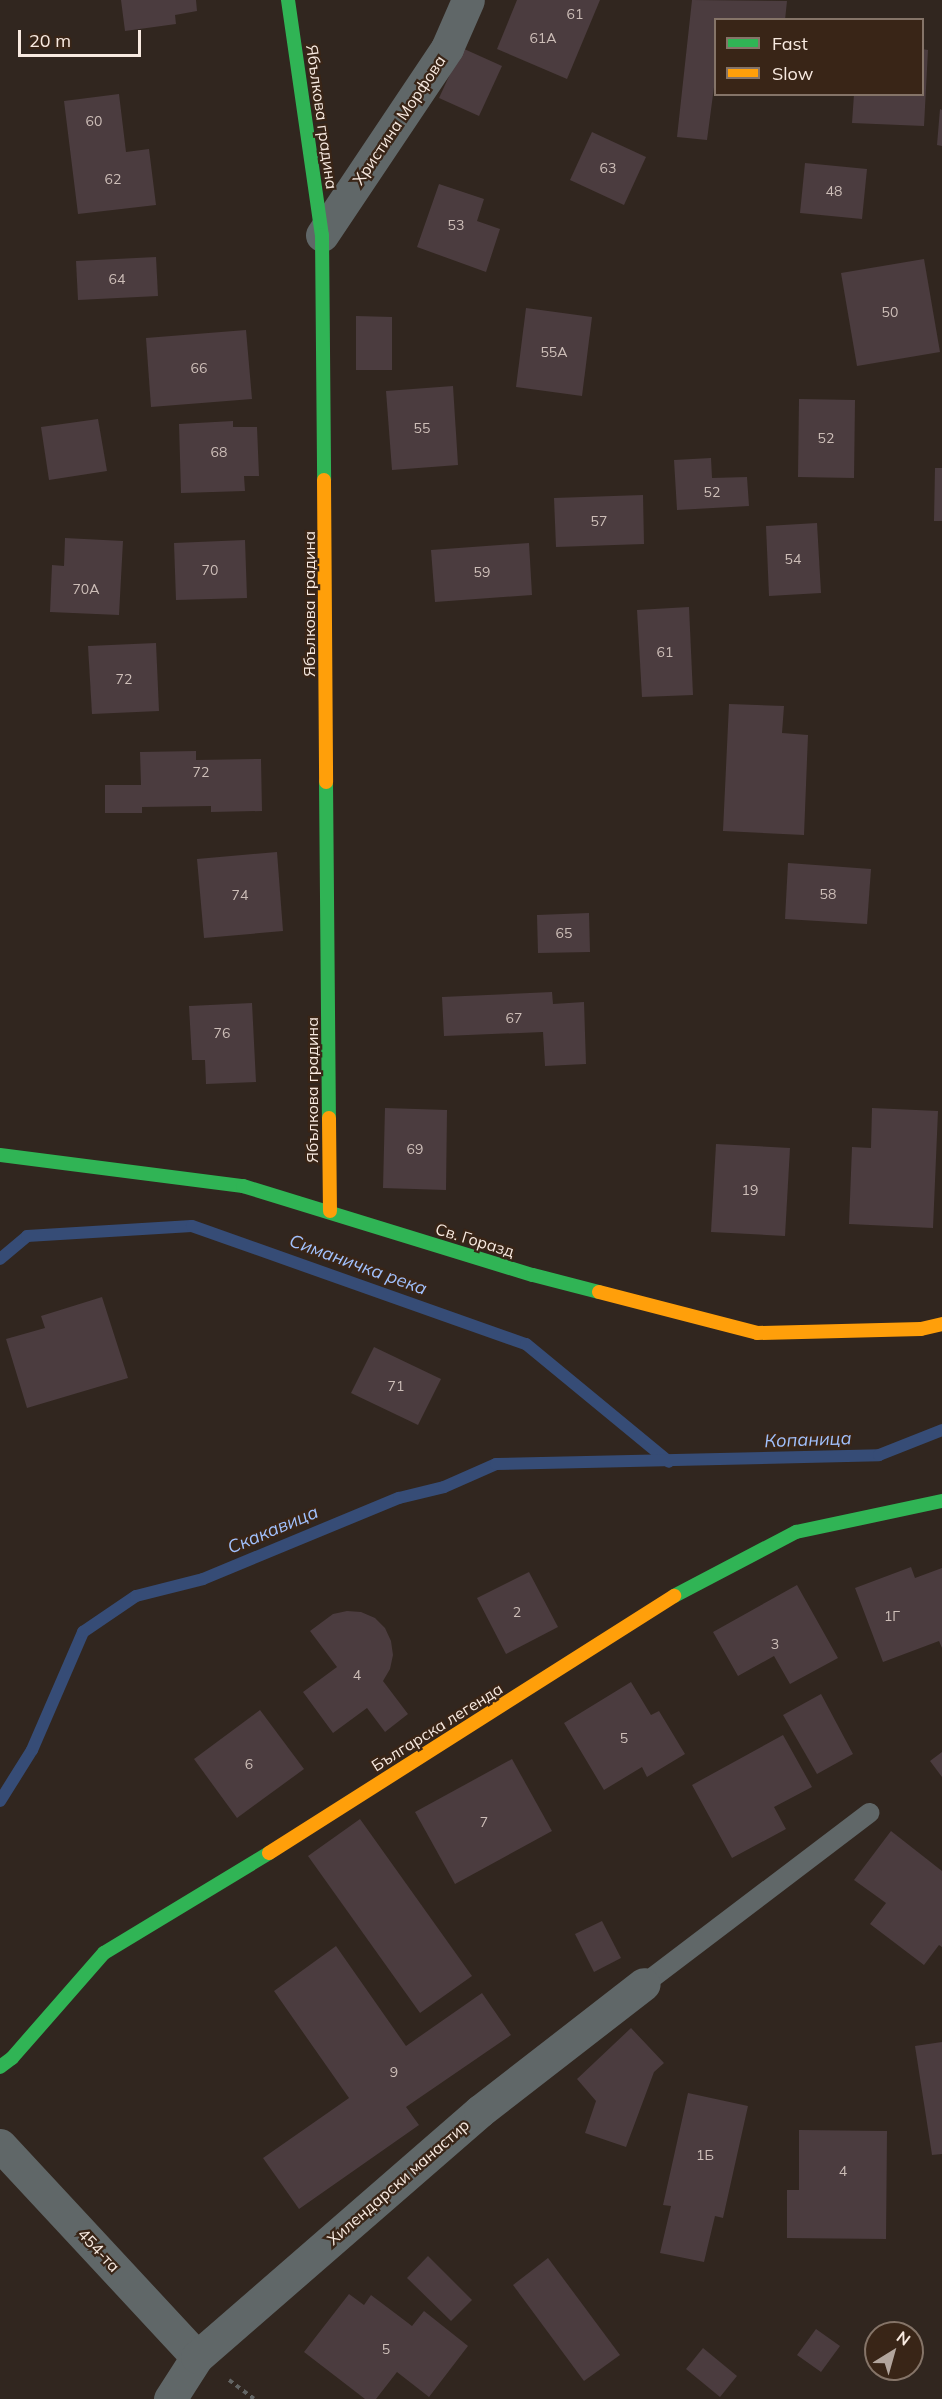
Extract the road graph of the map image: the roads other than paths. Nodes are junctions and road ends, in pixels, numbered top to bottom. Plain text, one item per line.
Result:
1 (288, 0) edge
2 (468, 0) edge
3 (322, 235) junction
4 (0, 1155) edge
5 (330, 1211) junction
6 (942, 1324) edge
7 (942, 1501) edge
8 (868, 1813) dead end
9 (644, 1984) joint
10 (0, 2067) edge
11 (0, 2145) edge
12 (197, 2357) junction
13 (170, 2399) edge

1 - 3 street, Ябълкова градина
2 - 3 street, Христина Морфова
3 - 5 street, Ябълкова градина
4 - 5 street, Св. Горазд
5 - 6 street, Св. Горазд
7 - 10 street, Българска легенда
8 - 9 lane
9 - 12 street, Хилендарски манастир
11 - 12 street, 454-та
12 - 13 street, Хилендарски манастир

